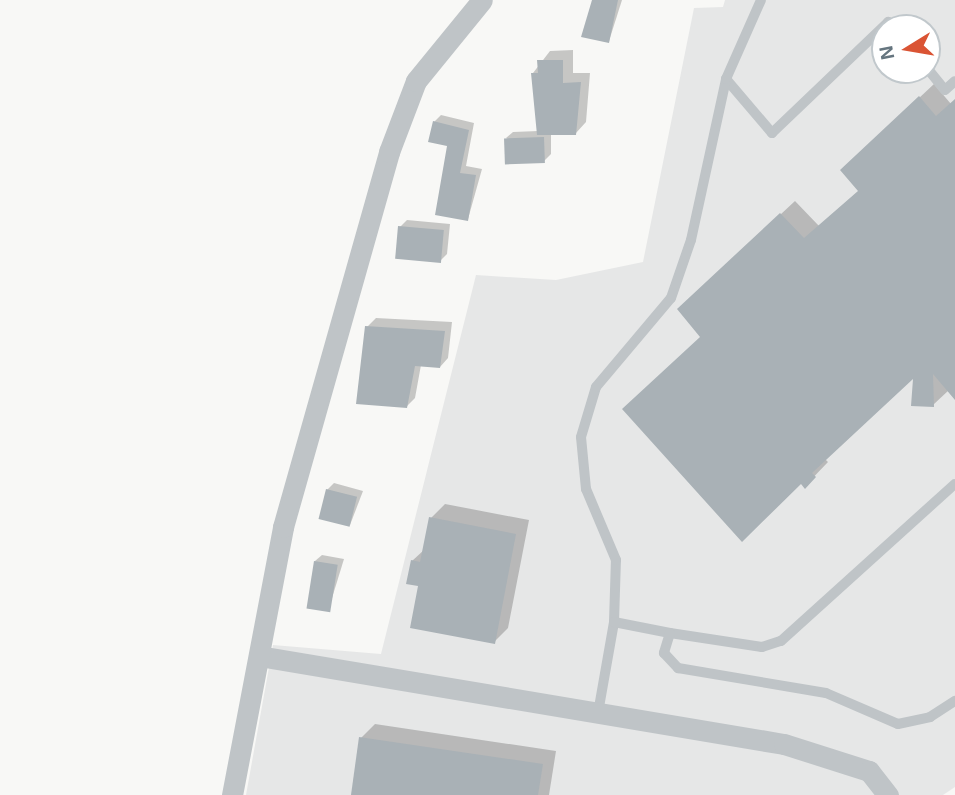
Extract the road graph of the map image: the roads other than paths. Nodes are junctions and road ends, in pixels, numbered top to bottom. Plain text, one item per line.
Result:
1 (482, 0) edge
2 (761, 0) edge
3 (871, 38) edge
4 (726, 79) junction
5 (955, 81) edge
6 (940, 84) edge
7 (955, 484) edge
8 (614, 622) junction
9 (670, 633) junction
10 (259, 656) junction
11 (955, 701) edge
12 (598, 713) junction
13 (232, 795) edge
14 (888, 795) edge

1 - 10 street
2 - 4 lane
3 - 4 lane
4 - 8 lane
5 - 6 lane
7 - 9 lane
8 - 9 lane
8 - 12 lane
9 - 11 lane
10 - 12 street
10 - 13 street
12 - 14 street

